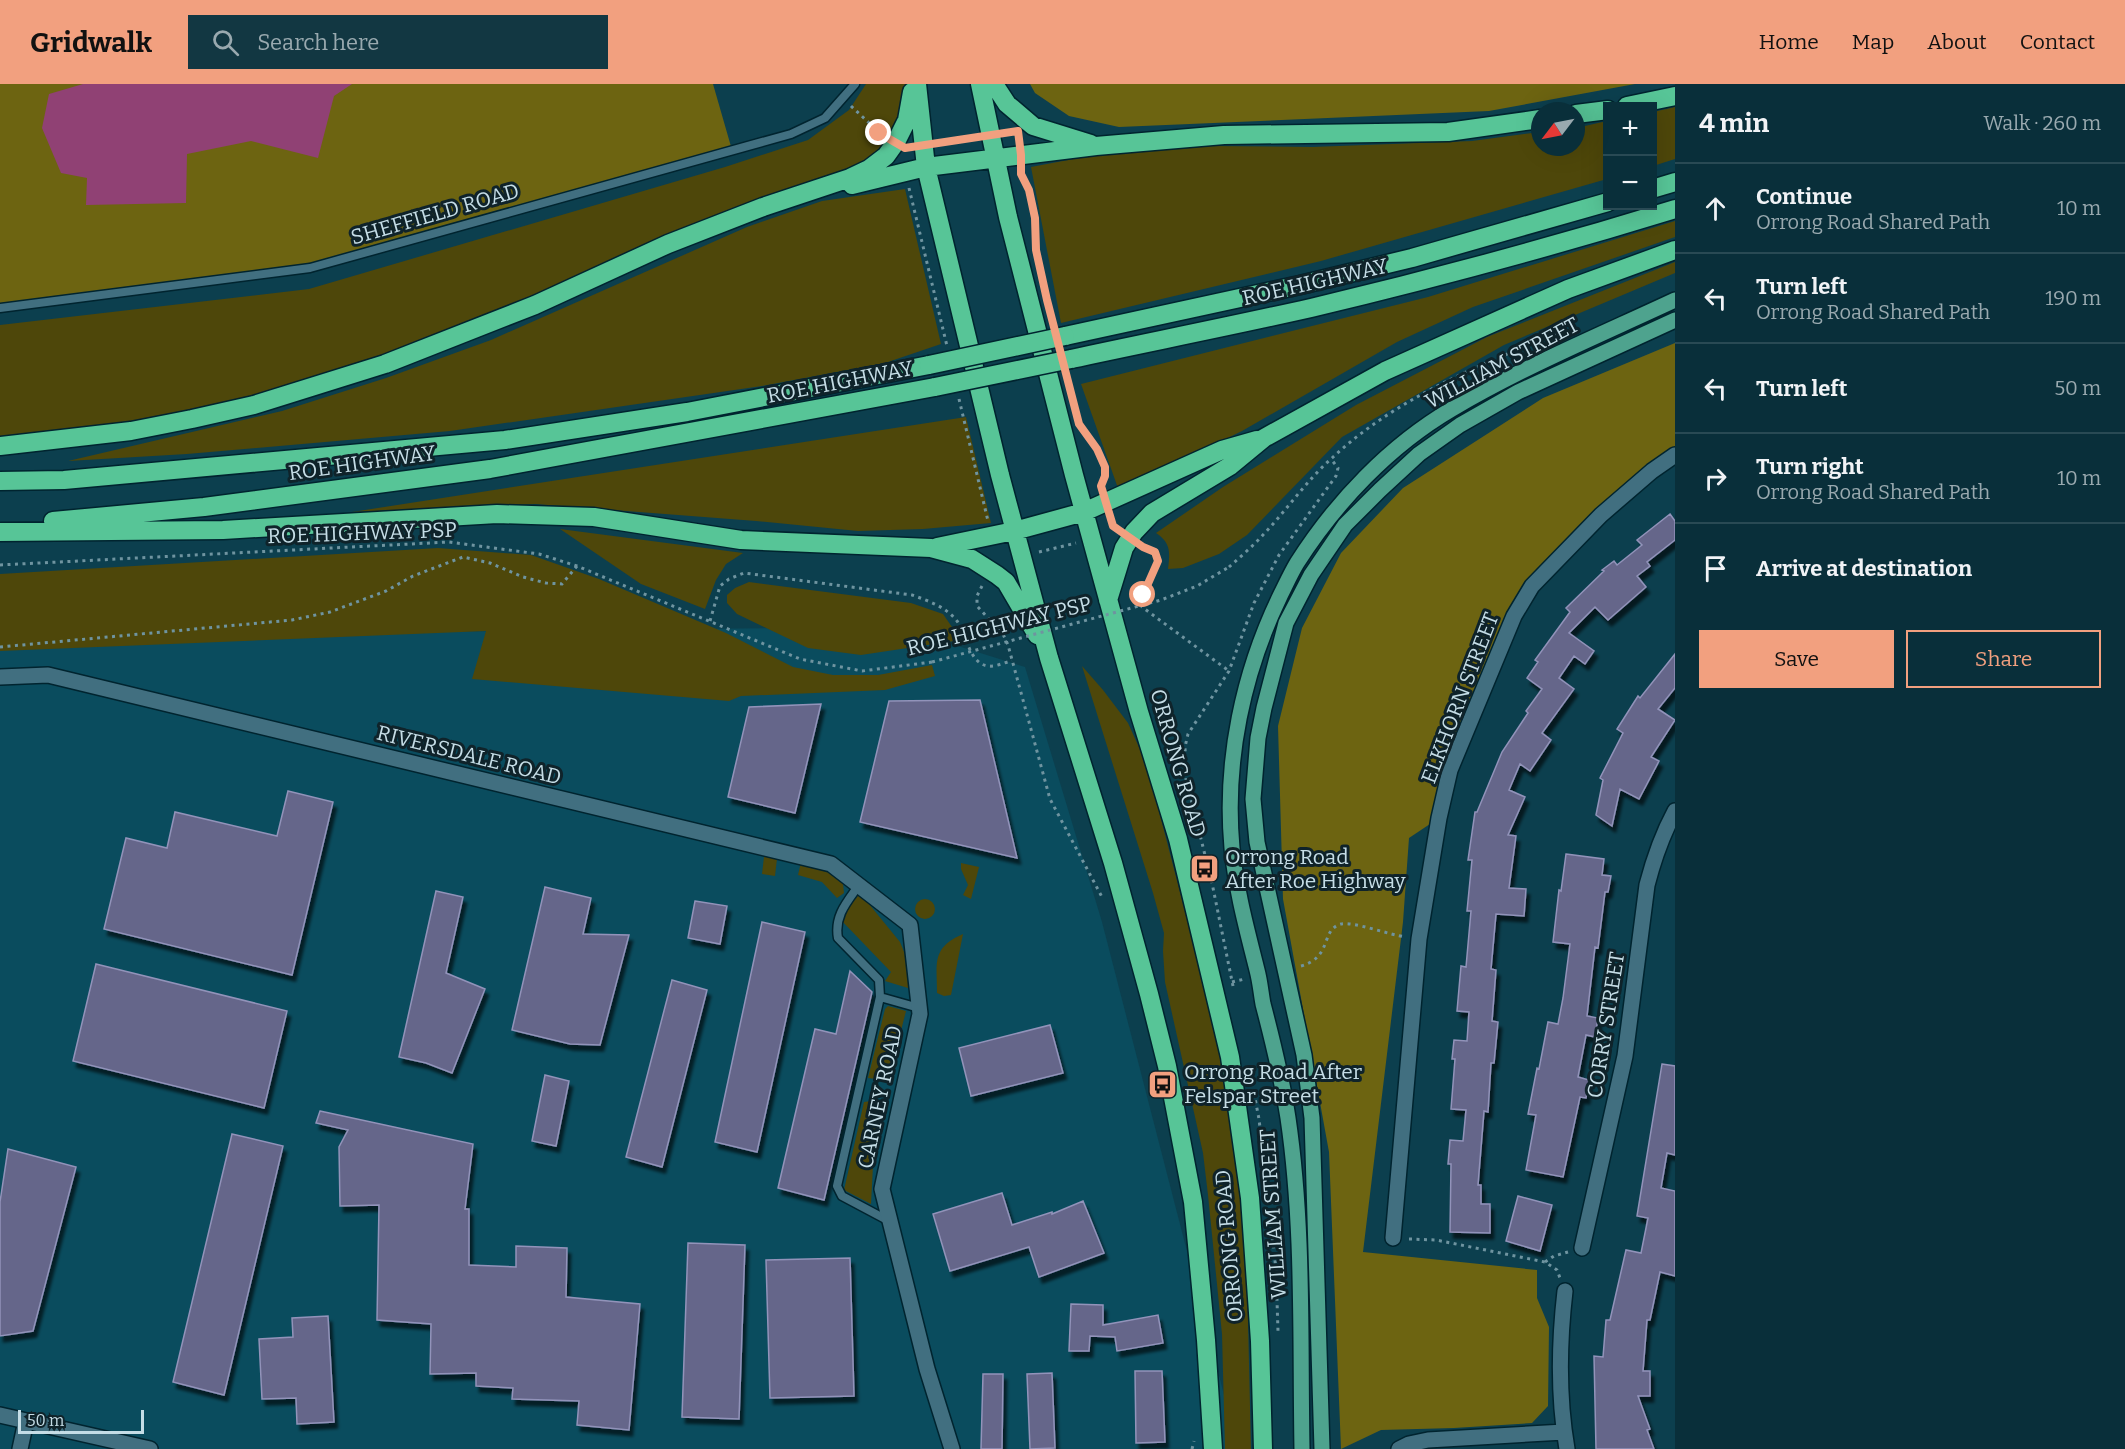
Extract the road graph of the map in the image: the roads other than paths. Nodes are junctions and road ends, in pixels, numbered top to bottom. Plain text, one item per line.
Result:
1 (855, 84) edge
2 (915, 84) edge
3 (980, 84) edge
4 (994, 84) edge
5 (1675, 96) edge
6 (1646, 102) edge
7 (1603, 111) edge
8 (1585, 113) edge
9 (1531, 120) edge
10 (1096, 146) junction
11 (996, 158) junction
12 (926, 167) junction
13 (1675, 182) edge
14 (1657, 188) edge
15 (1603, 203) edge
16 (763, 207) junction
17 (1675, 209) edge
18 (1675, 250) edge
19 (1675, 300) edge
20 (0, 308) edge
21 (1675, 320) edge
22 (1264, 438) junction
23 (0, 446) edge
24 (1675, 455) edge
25 (0, 481) edge
26 (1084, 512) junction
27 (0, 526) edge
28 (1014, 531) junction
29 (0, 532) edge
30 (931, 548) junction
31 (1108, 600) junction
32 (1050, 658) junction
33 (0, 677) edge
34 (1675, 811) edge
35 (859, 885) junction
36 (909, 925) joint
37 (880, 997) junction
38 (919, 1008) junction
39 (890, 1221) junction
40 (1393, 1238) road end
41 (1582, 1248) road end
42 (1565, 1291) road end
43 (0, 1415) edge
44 (26, 1421) junction
45 (1564, 1432) junction
46 (20, 1449) edge
47 (150, 1449) edge
48 (952, 1449) edge
49 (1213, 1449) edge
50 (1263, 1449) edge
51 (1302, 1449) edge
52 (1322, 1449) edge
53 (1399, 1449) edge
54 (1567, 1449) edge

1 - 20 lane, SHEFFIELD ROAD
2 - 12 highway, ORRONG ROAD
2 - 16 highway
3 - 11 highway, ORRONG ROAD
4 - 10 highway
5 - 6 highway
7 - 8 highway
9 - 10 highway
10 - 11 highway
11 - 12 highway
11 - 26 highway, ORRONG ROAD
12 - 16 highway
12 - 28 highway, ORRONG ROAD
13 - 14 highway
15 - 25 highway, ROE HIGHWAY, bridge
16 - 23 highway
17 - 27 highway, ROE HIGHWAY, bridge
18 - 22 highway
19 - 51 main road, WILLIAM STREET
21 - 52 main road, WILLIAM STREET
22 - 26 highway
22 - 31 highway
24 - 40 street, ELKHORN STREET
26 - 28 highway
26 - 31 highway, ORRONG ROAD
28 - 30 highway
28 - 32 highway, ORRONG ROAD
29 - 30 highway
30 - 32 highway
31 - 50 highway, ORRONG ROAD
32 - 49 highway, ORRONG ROAD
33 - 35 street, RIVERSDALE ROAD
34 - 41 street, CORRY STREET
35 - 36 street, RIVERSDALE ROAD
35 - 37 lane
36 - 38 street, CARNEY ROAD
37 - 38 lane
37 - 39 lane
38 - 39 street, CARNEY ROAD
39 - 48 street, CARNEY ROAD
42 - 45 street
43 - 44 street
44 - 46 street
44 - 47 street
45 - 53 street
45 - 54 street

